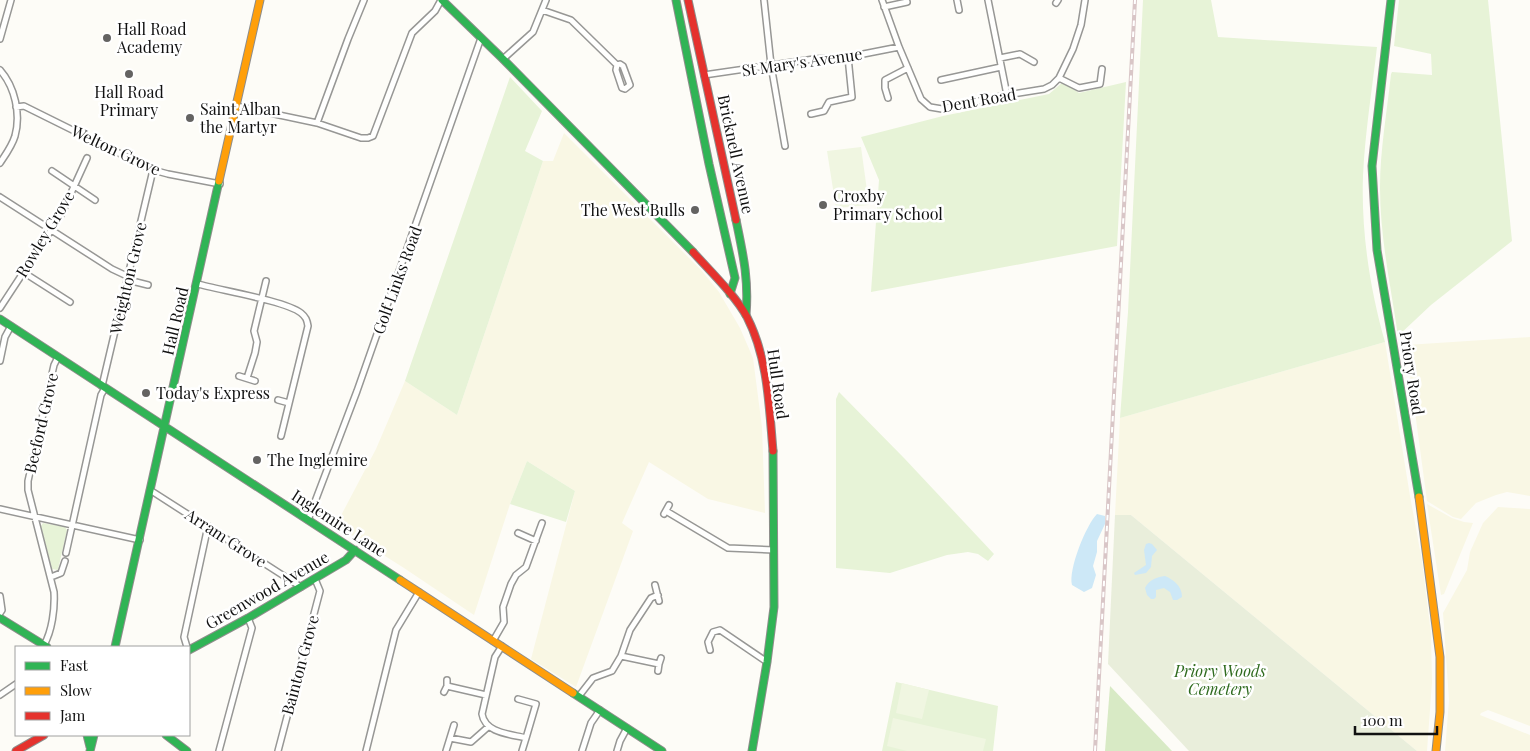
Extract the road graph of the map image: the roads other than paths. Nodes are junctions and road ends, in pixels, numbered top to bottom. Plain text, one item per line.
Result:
1 (12, 0) edge
2 (260, 0) edge
3 (364, 0) edge
4 (442, 0) edge
5 (546, 0) edge
6 (676, 0) edge
7 (688, 0) edge
8 (764, 0) edge
9 (882, 0) edge
10 (957, 0) edge
11 (988, 0) edge
12 (1085, 0) edge
13 (1391, 0) edge
14 (907, 2) dead end
15 (884, 7) junction
16 (542, 10) junction
17 (958, 10) dead end
18 (481, 38) junction
19 (0, 39) edge
20 (899, 47) junction
21 (848, 56) junction
22 (1000, 58) junction
23 (503, 59) junction
24 (1034, 62) dead end
25 (616, 65) dead end
26 (772, 65) junction
27 (1001, 67) junction
28 (908, 68) junction
29 (1102, 69) dead end
30 (0, 70) edge
31 (704, 75) junction
32 (1059, 78) junction
33 (941, 80) dead end
34 (1007, 95) junction
35 (888, 98) dead end
36 (16, 106) junction
37 (236, 106) junction
38 (811, 114) dead end
39 (317, 123) junction
40 (791, 140) dead end
41 (86, 158) dead end
42 (0, 163) edge
43 (153, 170) junction
44 (52, 172) dead end
45 (220, 184) junction
46 (74, 186) junction
47 (0, 197) edge
48 (95, 200) dead end
49 (51, 230) junction
50 (24, 272) junction
51 (128, 279) junction
52 (266, 281) dead end
53 (198, 284) junction
54 (148, 285) dead end
55 (730, 294) junction
56 (261, 299) junction
57 (70, 302) dead end
58 (0, 308) edge
59 (746, 315) junction
60 (0, 318) edge
61 (11, 326) junction
62 (58, 357) junction
63 (0, 361) edge
64 (239, 376) dead end
65 (247, 378) junction
66 (255, 381) dead end
67 (104, 387) junction
68 (278, 400) dead end
69 (289, 403) junction
70 (165, 425) junction
71 (281, 436) dead end
72 (150, 490) junction
73 (0, 509) edge
74 (666, 510) dead end
75 (34, 516) junction
76 (308, 520) junction
77 (542, 523) dead end
78 (72, 524) junction
79 (208, 526) junction
80 (518, 533) dead end
81 (140, 540) junction
82 (536, 541) junction
83 (355, 550) junction
84 (774, 550) junction
85 (66, 553) dead end
86 (65, 561) dead end
87 (50, 577) junction
88 (316, 579) junction
89 (655, 585) dead end
90 (301, 587) junction
91 (420, 592) junction
92 (658, 595) junction
93 (0, 596) edge
94 (659, 601) dead end
95 (0, 613) edge
96 (0, 618) edge
97 (248, 618) junction
98 (493, 641) junction
99 (46, 646) edge
100 (116, 646) edge
101 (187, 646) edge
102 (502, 646) junction
103 (190, 648) edge
104 (710, 650) dead end
105 (621, 656) junction
106 (661, 658) dead end
107 (767, 662) junction
108 (658, 664) junction
109 (658, 671) dead end
110 (15, 685) edge
111 (444, 692) dead end
112 (0, 695) edge
113 (486, 695) junction
114 (579, 696) junction
115 (518, 699) dead end
116 (600, 710) junction
117 (454, 725) dead end
118 (488, 727) junction
119 (627, 728) junction
120 (42, 736) edge
121 (87, 736) edge
122 (94, 736) edge
123 (167, 736) edge
124 (450, 738) junction
125 (526, 738) junction
126 (90, 749) edge
127 (16, 751) edge
128 (187, 751) edge
129 (219, 751) edge
130 (278, 751) edge
131 (366, 751) edge
132 (446, 751) edge
133 (522, 751) edge
134 (582, 751) edge
135 (617, 751) edge
136 (662, 751) edge
137 (752, 751) edge
138 (1436, 751) edge

1 - 19 street
2 - 37 street, Hall Road
3 - 39 street
4 - 18 street, Hull Road
4 - 39 street
5 - 16 street
6 - 55 street, Bricknell Avenue
7 - 31 street, Bricknell Avenue
8 - 26 street
9 - 15 street, Dent Road
10 - 17 street
11 - 22 street
12 - 32 street
13 - 138 street, Priory Road
14 - 15 street
15 - 20 street, Dent Road
16 - 23 street
16 - 25 street
18 - 23 street, Hull Road
18 - 76 street, Golf Links Road
20 - 21 street, St Mary's Avenue
20 - 28 street, Dent Road
21 - 26 street, St Mary's Avenue
21 - 38 street
22 - 24 street
22 - 27 street
23 - 55 street, Hull Road
26 - 31 street, St Mary's Avenue
26 - 40 street
27 - 33 street
27 - 34 street
28 - 34 street, Dent Road
28 - 35 street
29 - 32 street
30 - 36 street
31 - 59 street, Bricknell Avenue
32 - 34 street, Dent Road
36 - 42 street
36 - 43 street, Welton Grove
37 - 39 street
37 - 45 street, Hall Road
41 - 46 street, Rowley Grove
43 - 45 street, Welton Grove
43 - 51 street, Weighton Grove
44 - 46 street
45 - 53 street, Hall Road
46 - 48 street
46 - 49 street, Rowley Grove
47 - 49 street
49 - 50 street, Rowley Grove
49 - 51 street
50 - 57 street
50 - 58 street, Rowley Grove
51 - 54 street
51 - 67 street, Weighton Grove
52 - 56 street
53 - 56 street
53 - 70 street, Hall Road
55 - 59 street, Hull Road
56 - 65 street
56 - 69 street
59 - 84 street, Hull Road
60 - 61 street, Inglemire Lane
61 - 62 street, Inglemire Lane
61 - 63 street
62 - 67 street, Inglemire Lane
62 - 75 street, Beeford Grove
64 - 65 street
65 - 66 street
67 - 70 street, Inglemire Lane
67 - 78 street, Weighton Grove
68 - 69 street
69 - 71 street
70 - 72 street, Hall Road
70 - 76 street, Inglemire Lane
72 - 79 street, Arram Grove
72 - 81 street, Hall Road
73 - 75 street
74 - 84 street
75 - 78 street
75 - 87 street, Beeford Grove
76 - 83 street, Inglemire Lane
77 - 82 street
78 - 81 street
78 - 85 street, Weighton Grove
79 - 90 street, Arram Grove
79 - 101 street
80 - 82 street
81 - 100 street, Hall Road
82 - 98 street
83 - 88 street, Greenwood Avenue
83 - 91 street, Inglemire Lane
84 - 107 street, Hull Road
86 - 87 street
87 - 99 street, Beeford Grove
88 - 90 street, Greenwood Avenue
88 - 130 street, Bainton Grove
89 - 92 street
90 - 97 street, Greenwood Avenue
91 - 98 street, Inglemire Lane
91 - 131 street
92 - 94 street
92 - 105 street
93 - 95 street
96 - 99 street
97 - 103 street, Greenwood Avenue
97 - 129 street
98 - 102 street, Inglemire Lane
102 - 113 street
102 - 114 street, Inglemire Lane
104 - 107 street
105 - 108 street
105 - 114 street
106 - 108 street
107 - 137 street, Hull Road
108 - 109 street
110 - 112 street
111 - 113 street
113 - 118 street
114 - 116 street, Inglemire Lane
115 - 125 street
116 - 119 street, Inglemire Lane
116 - 134 street
117 - 124 street
118 - 124 street
118 - 125 street
119 - 135 street
119 - 136 street, Inglemire Lane
120 - 127 street
121 - 126 street
122 - 126 street
123 - 128 street
124 - 132 street
125 - 133 street

